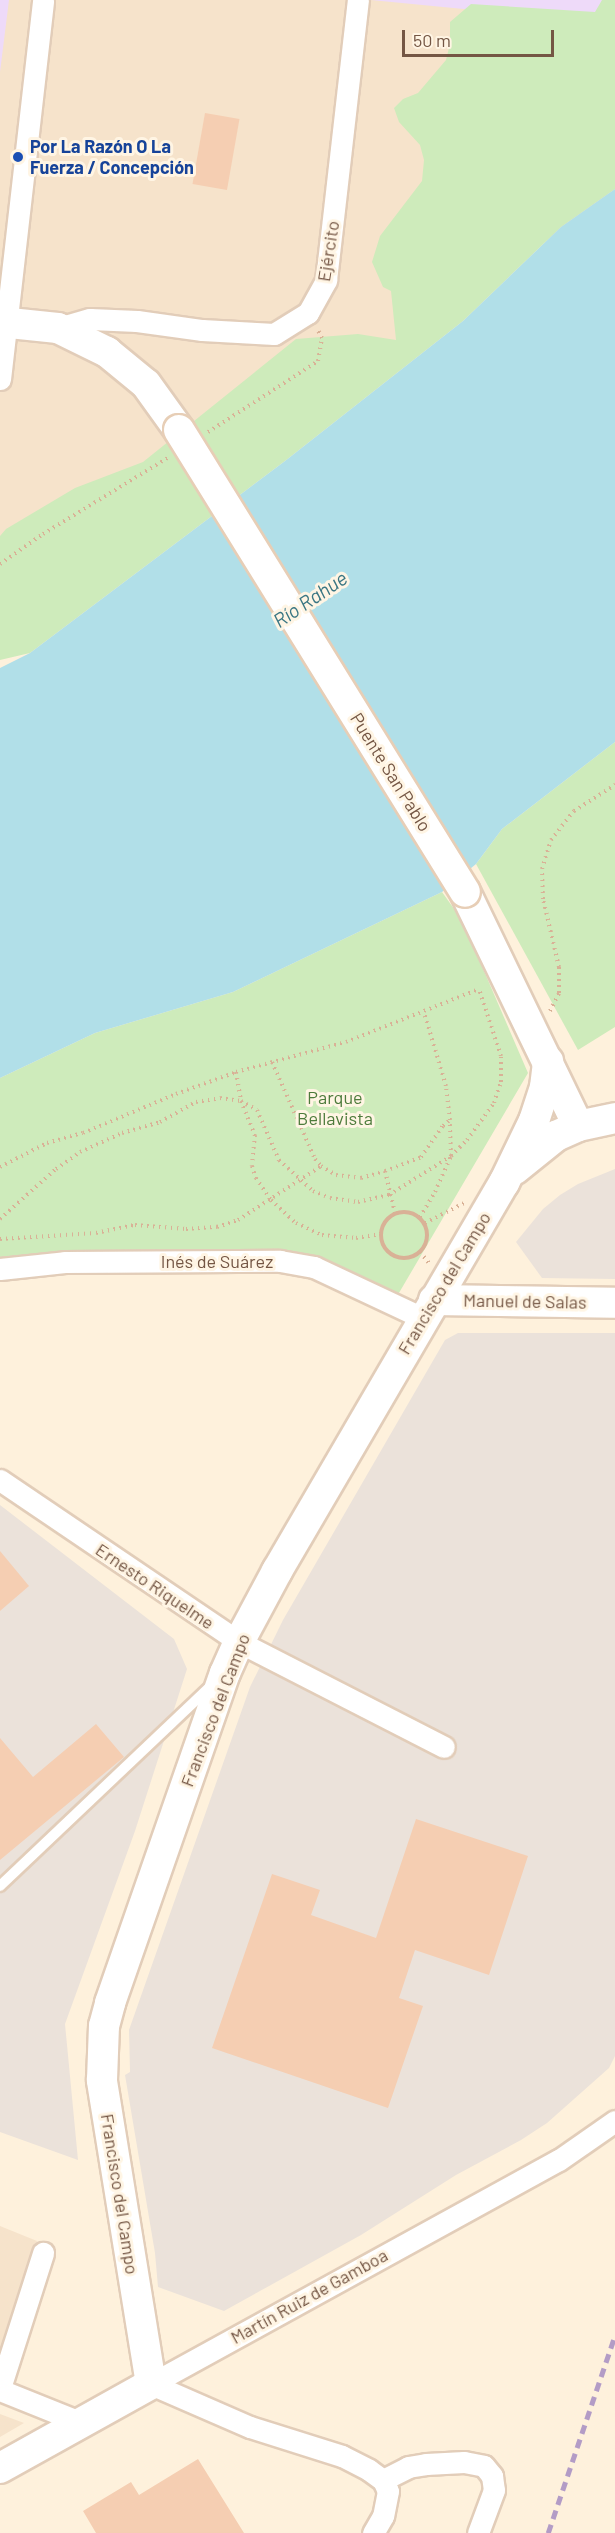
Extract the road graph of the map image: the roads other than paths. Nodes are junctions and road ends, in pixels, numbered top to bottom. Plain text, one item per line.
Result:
1 (43, 0) edge
2 (358, 0) edge
3 (4, 323) edge
4 (58, 328) junction
5 (0, 379) edge
6 (548, 1061) junction
7 (615, 1118) edge
8 (578, 1126) junction
9 (504, 1182) junction
10 (0, 1269) edge
11 (615, 1303) edge
12 (429, 1309) junction
13 (0, 1480) edge
14 (239, 1642) junction
15 (225, 1673) junction
16 (444, 1747) dead end
17 (0, 1886) edge
18 (615, 2121) edge
19 (43, 2253) dead end
20 (151, 2384) junction
21 (0, 2389) edge
22 (82, 2422) junction
23 (0, 2468) edge
24 (383, 2480) junction
25 (373, 2533) edge
26 (478, 2533) edge

1 - 3 street
2 - 4 street, Ejército
3 - 4 street
3 - 5 street
4 - 6 street, Puente San Pablo, bridge
6 - 8 street, Puente San Pablo
6 - 9 street, Francisco del Campo
7 - 8 street
8 - 9 street
9 - 12 street, Francisco del Campo
10 - 12 street, Inés de Suárez
11 - 12 street, Manuel de Salas
12 - 14 street, Francisco del Campo
13 - 14 street, Ernesto Riquelme
14 - 15 street, Francisco del Campo
14 - 16 street, Ernesto Riquelme
15 - 17 lane
15 - 20 street, Francisco del Campo
18 - 20 street, Martín Ruiz de Gamboa
19 - 21 street
20 - 22 street, Martín Ruiz de Gamboa
20 - 24 street
21 - 22 street
22 - 23 street, Martín Ruiz de Gamboa
24 - 25 street
24 - 26 street

